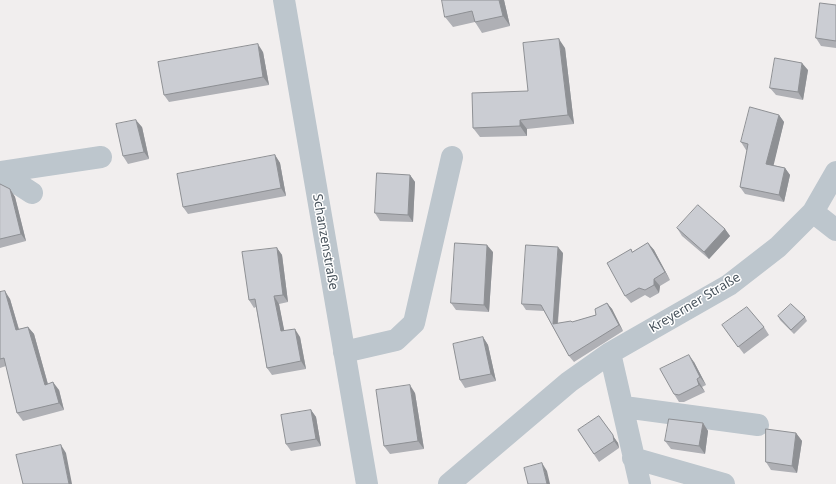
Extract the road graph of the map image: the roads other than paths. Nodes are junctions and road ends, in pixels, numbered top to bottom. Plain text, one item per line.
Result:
1 (284, 0) edge
2 (452, 156) dead end
3 (101, 157) dead end
4 (0, 172) edge
5 (836, 172) edge
6 (0, 178) edge
7 (32, 192) dead end
8 (813, 212) junction
9 (836, 230) edge
10 (344, 352) junction
11 (610, 353) junction
12 (624, 407) junction
13 (758, 425) dead end
14 (633, 458) junction
15 (366, 484) edge
16 (449, 484) edge
17 (640, 484) edge
18 (724, 484) edge

1 - 10 street, Schanzenstraße
2 - 10 street
3 - 4 street
5 - 8 street, Kreyerner Straße
6 - 7 street
8 - 9 street
8 - 11 street, Kreyerner Straße
10 - 15 street, Schanzenstraße
11 - 12 street
11 - 16 street, Kreyerner Straße
12 - 13 street
12 - 14 street
14 - 17 street
14 - 18 street

